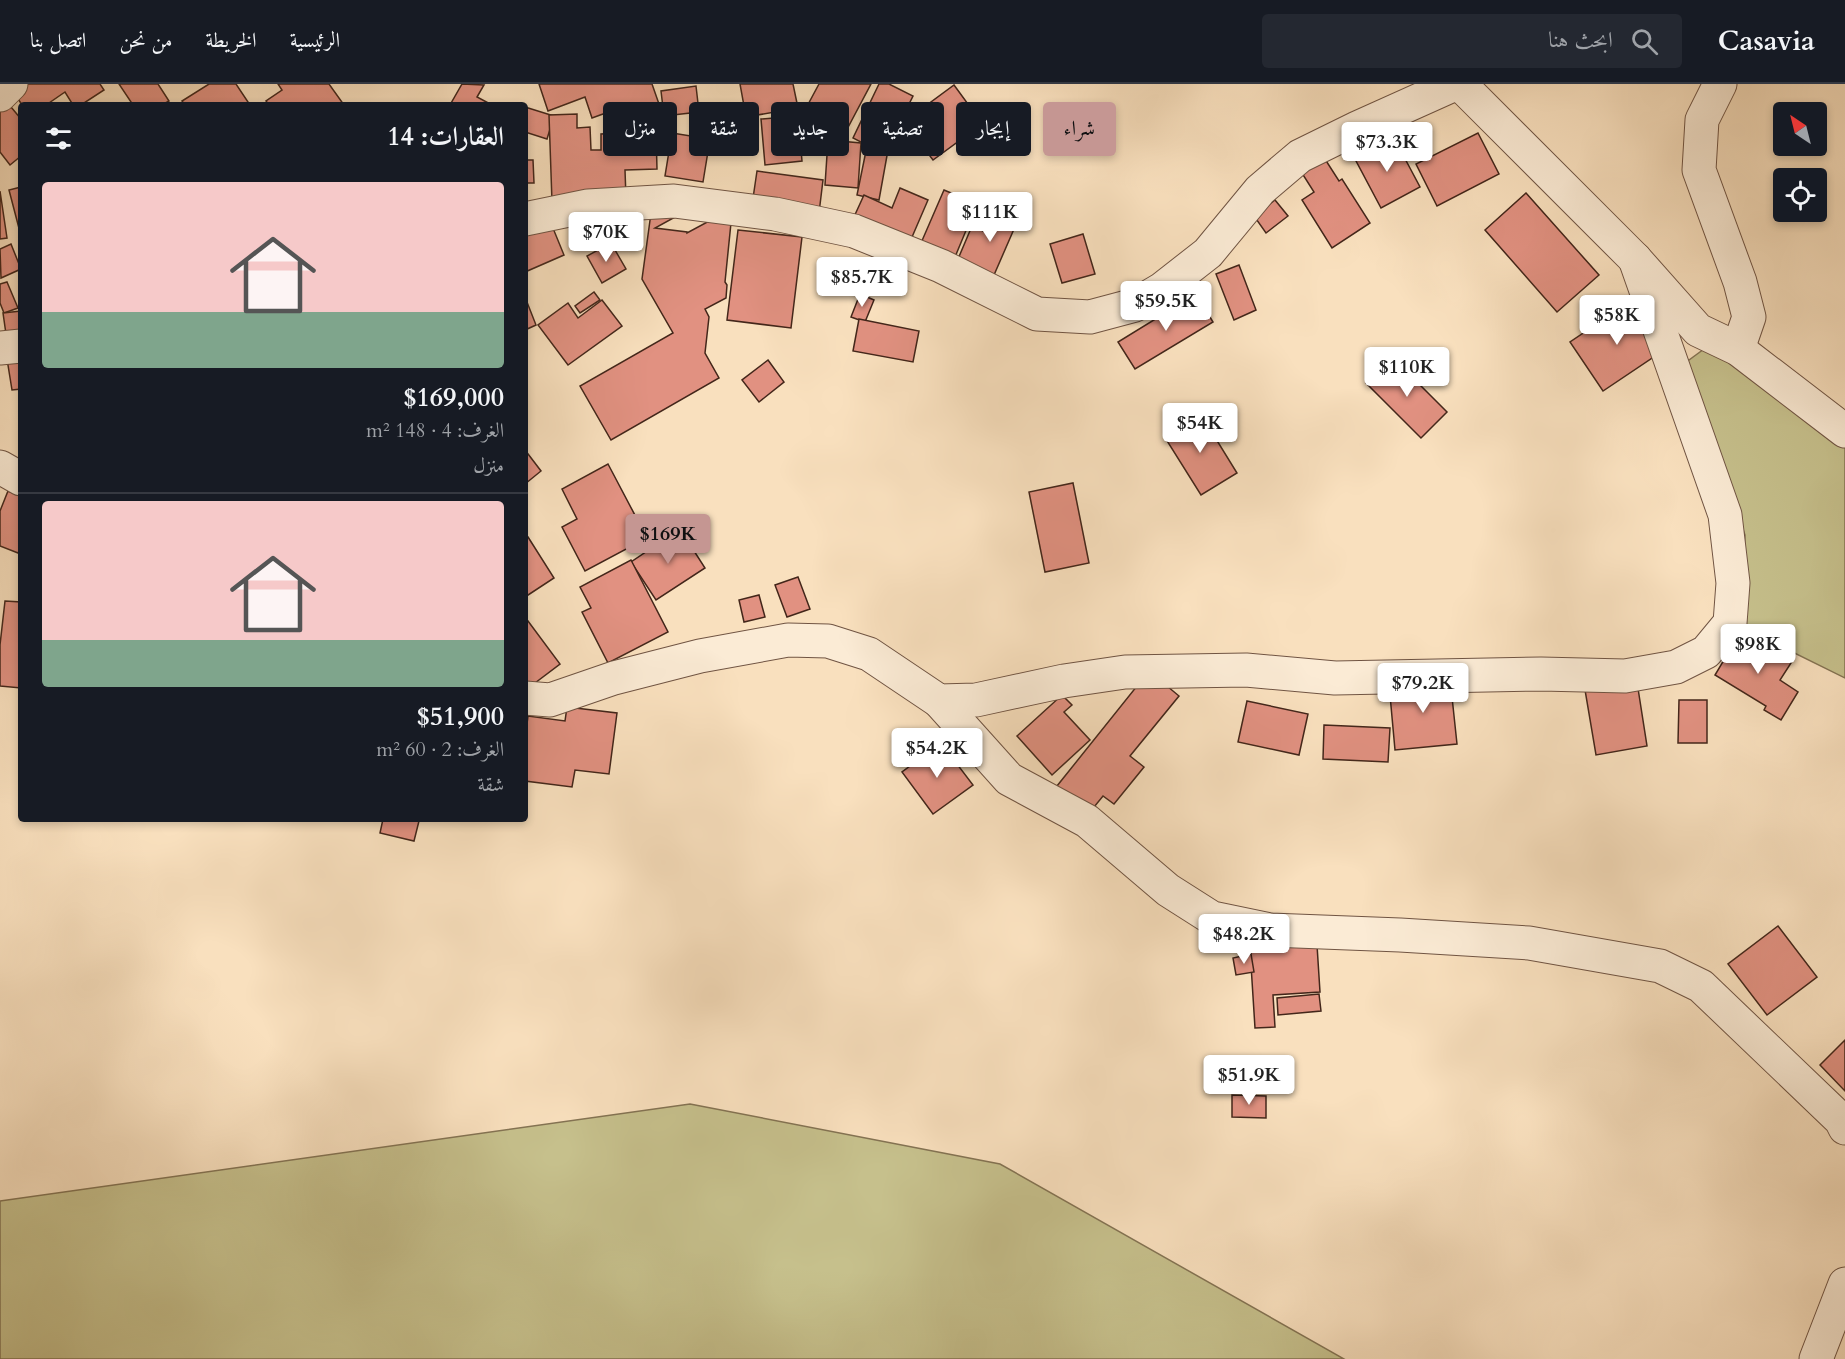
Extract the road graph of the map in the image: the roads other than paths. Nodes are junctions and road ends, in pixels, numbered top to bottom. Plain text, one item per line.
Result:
1 (11, 84) edge
2 (1455, 84) edge
3 (1460, 84) edge
4 (1720, 84) edge
5 (0, 95) edge
6 (528, 218) edge
7 (1635, 260) junction
8 (18, 346) edge
9 (0, 348) edge
10 (1738, 349) junction
11 (1845, 432) edge
12 (0, 467) edge
13 (18, 477) edge
14 (528, 698) edge
15 (939, 701) junction
16 (1845, 1128) edge
17 (1845, 1284) edge
18 (1816, 1359) edge

1 - 5 street
2 - 6 street
3 - 7 street
4 - 10 street
7 - 10 street
7 - 15 street
8 - 9 street
10 - 11 street
12 - 13 street
14 - 15 street
15 - 16 street
17 - 18 street

